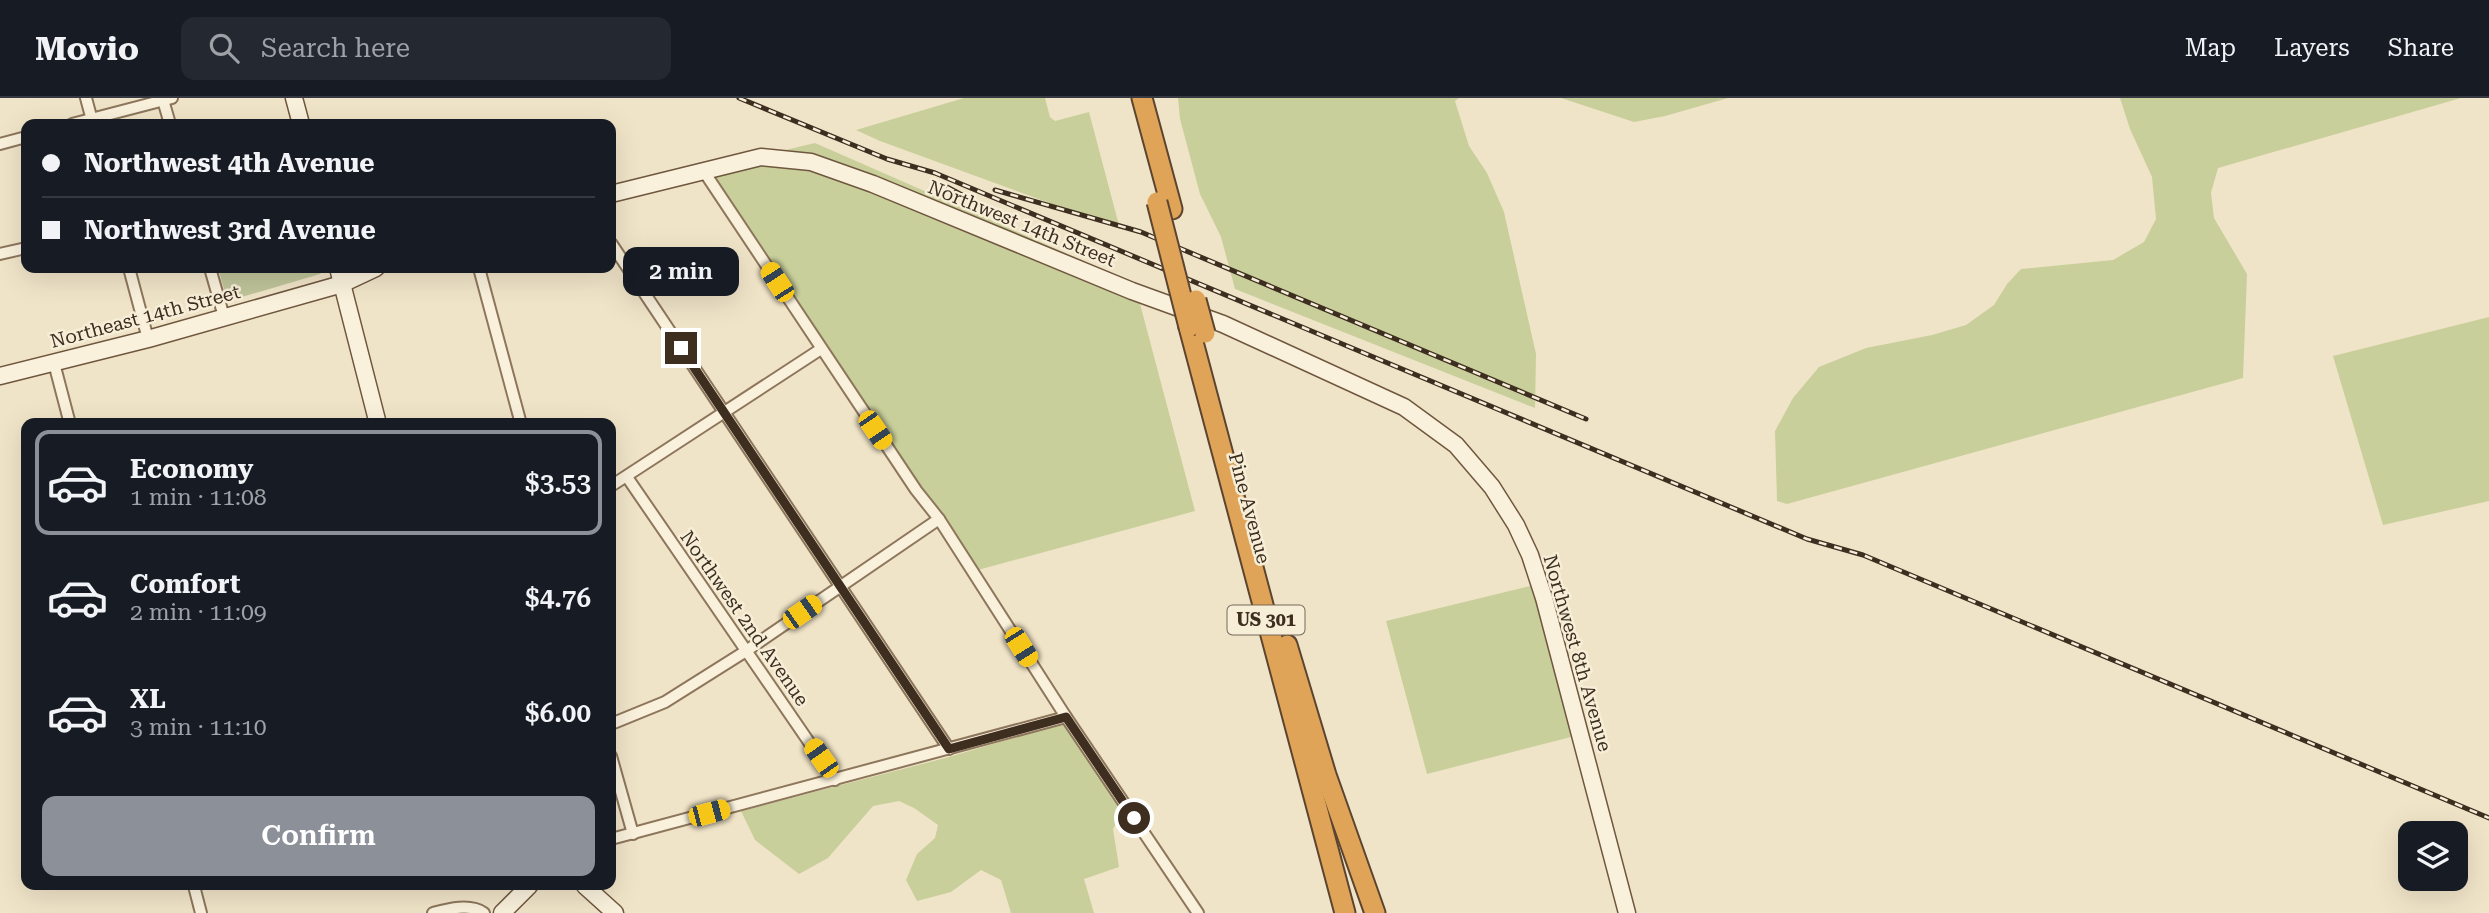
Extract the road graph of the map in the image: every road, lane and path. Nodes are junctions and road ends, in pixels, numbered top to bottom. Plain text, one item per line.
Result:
1 (86, 98) edge
2 (294, 98) edge
3 (1129, 98) edge
4 (1142, 98) edge
5 (167, 99) edge
6 (91, 119) edge
7 (102, 119) edge
8 (169, 119) edge
9 (300, 119) edge
10 (21, 138) edge
11 (0, 144) edge
12 (704, 170) junction
13 (616, 193) edge
14 (1165, 206) junction
15 (21, 249) edge
16 (616, 250) edge
17 (0, 254) edge
18 (130, 273) edge
19 (212, 273) edge
20 (480, 273) edge
21 (340, 276) edge
22 (225, 317) junction
23 (148, 339) junction
24 (821, 349) junction
25 (54, 363) junction
26 (0, 376) edge
27 (1404, 407) joint
28 (723, 411) junction
29 (69, 418) edge
30 (376, 418) edge
31 (519, 418) edge
32 (626, 477) junction
33 (616, 483) edge
34 (939, 519) junction
35 (839, 586) junction
36 (746, 651) junction
37 (1066, 717) junction
38 (616, 721) edge
39 (949, 749) junction
40 (616, 774) edge
41 (1317, 777) junction
42 (835, 780) junction
43 (633, 834) junction
44 (616, 838) edge
45 (195, 890) edge
46 (525, 890) edge
47 (589, 890) edge
48 (1343, 911) edge
49 (201, 913) edge
50 (433, 913) edge
51 (484, 913) edge
52 (502, 913) edge
53 (615, 913) edge
54 (1198, 913) edge
55 (1375, 913) edge
56 (1627, 913) edge

1 - 6 street
2 - 9 street
3 - 14 highway, Pine Avenue / US 301
4 - 14 highway, Pine Avenue / US 301
5 - 7 street
5 - 8 street
10 - 11 street
12 - 13 street, Northwest 14th Street
12 - 24 street
12 - 27 street, Northwest 14th Street
14 - 41 highway, Pine Avenue / US 301, bridge
15 - 17 street
16 - 28 street
18 - 23 street
19 - 22 street
20 - 31 street
21 - 22 street, Northeast 14th Street
21 - 30 street
22 - 23 street, Northeast 14th Street
23 - 25 street, Northeast 14th Street
24 - 28 street
24 - 34 street
25 - 26 street, Northeast 14th Street
25 - 29 street
27 - 56 street, Northwest 8th Avenue
28 - 32 street
28 - 35 street
32 - 33 street
32 - 36 street, Northwest 2nd Avenue
34 - 35 street
34 - 37 street
35 - 36 street
35 - 39 street
36 - 38 street
36 - 42 street, Northwest 2nd Avenue
37 - 39 street
37 - 54 street
39 - 42 street
40 - 43 street
41 - 48 highway, Pine Avenue / US 301
41 - 55 highway, Pine Avenue / US 301
42 - 43 street
43 - 44 street
45 - 49 street
46 - 52 street
47 - 53 street
50 - 51 street

